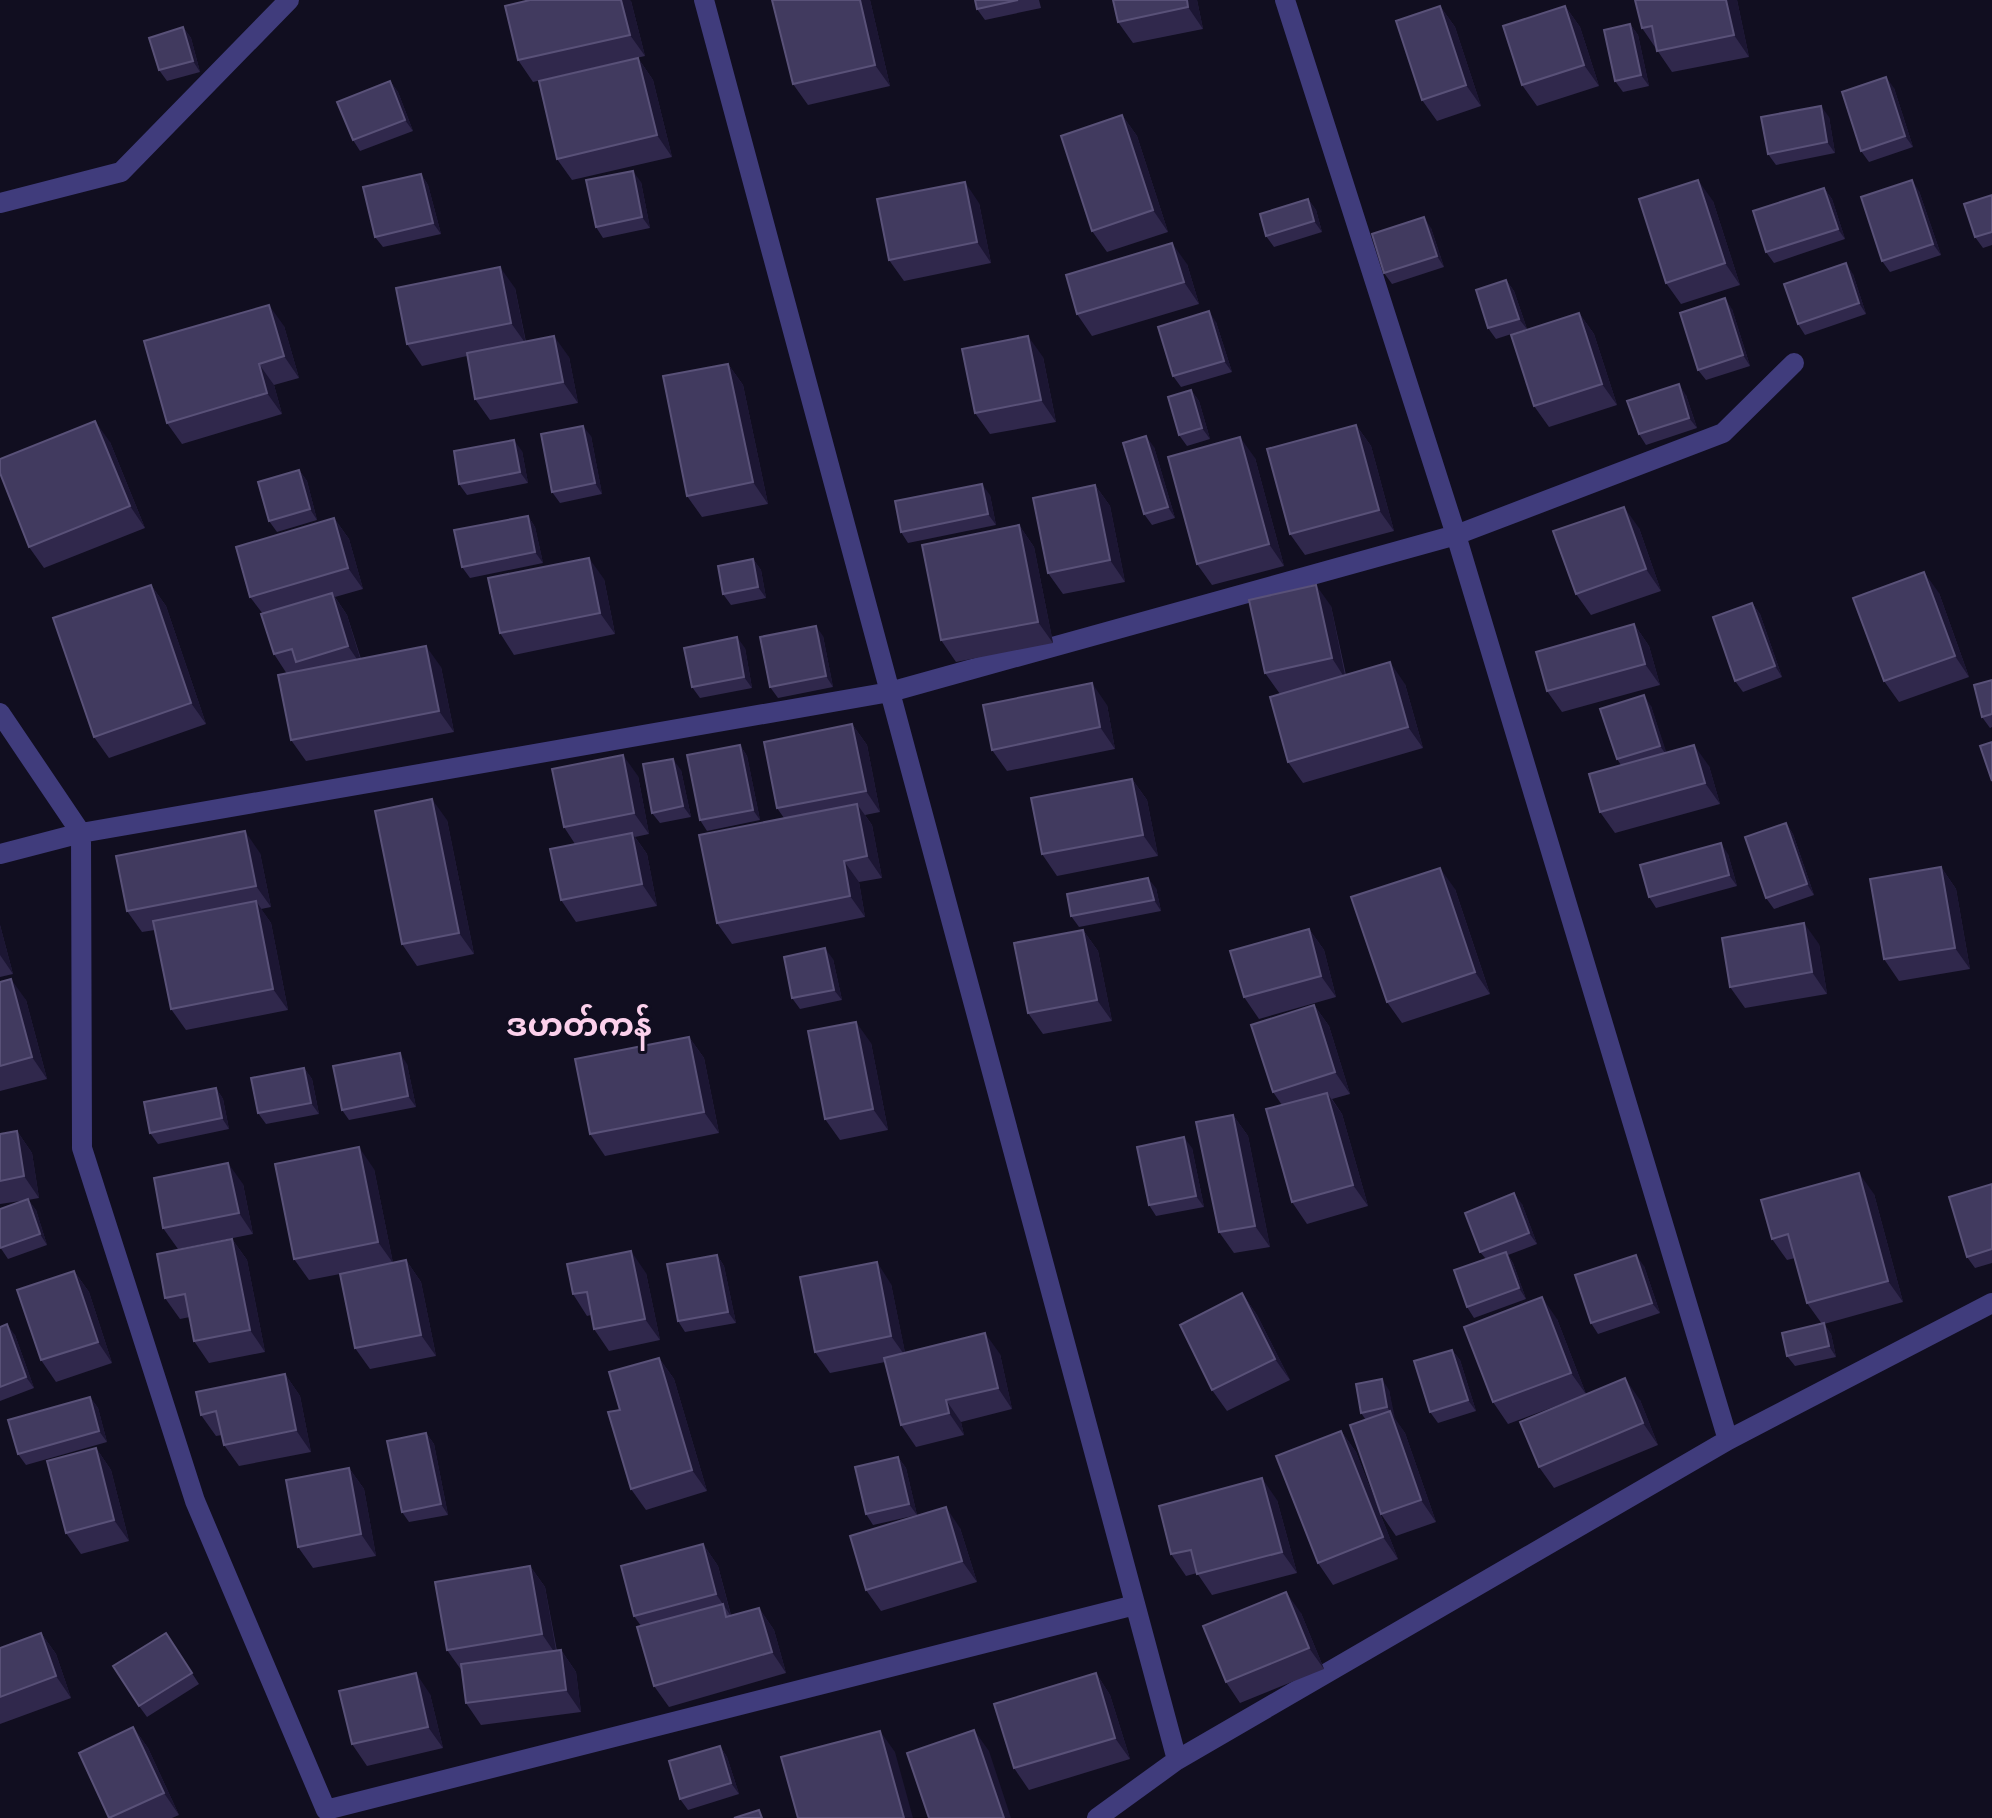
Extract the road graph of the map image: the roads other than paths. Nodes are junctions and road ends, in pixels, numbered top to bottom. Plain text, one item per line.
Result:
1 (289, 0) edge
2 (704, 0) edge
3 (1285, 0) edge
4 (0, 203) edge
5 (1794, 363) dead end
6 (1456, 535) junction
7 (890, 692) junction
8 (0, 713) edge
9 (81, 833) junction
10 (0, 854) edge
11 (1992, 1303) edge
12 (1728, 1440) junction
13 (1135, 1605) junction
14 (1177, 1760) junction
15 (1097, 1818) edge

1 - 4 street
2 - 7 street
3 - 6 street
5 - 6 street
6 - 7 street
6 - 12 street
7 - 9 street
7 - 13 street
8 - 9 street
9 - 10 street
9 - 13 street
11 - 12 street
12 - 14 street
13 - 14 street
14 - 15 street

